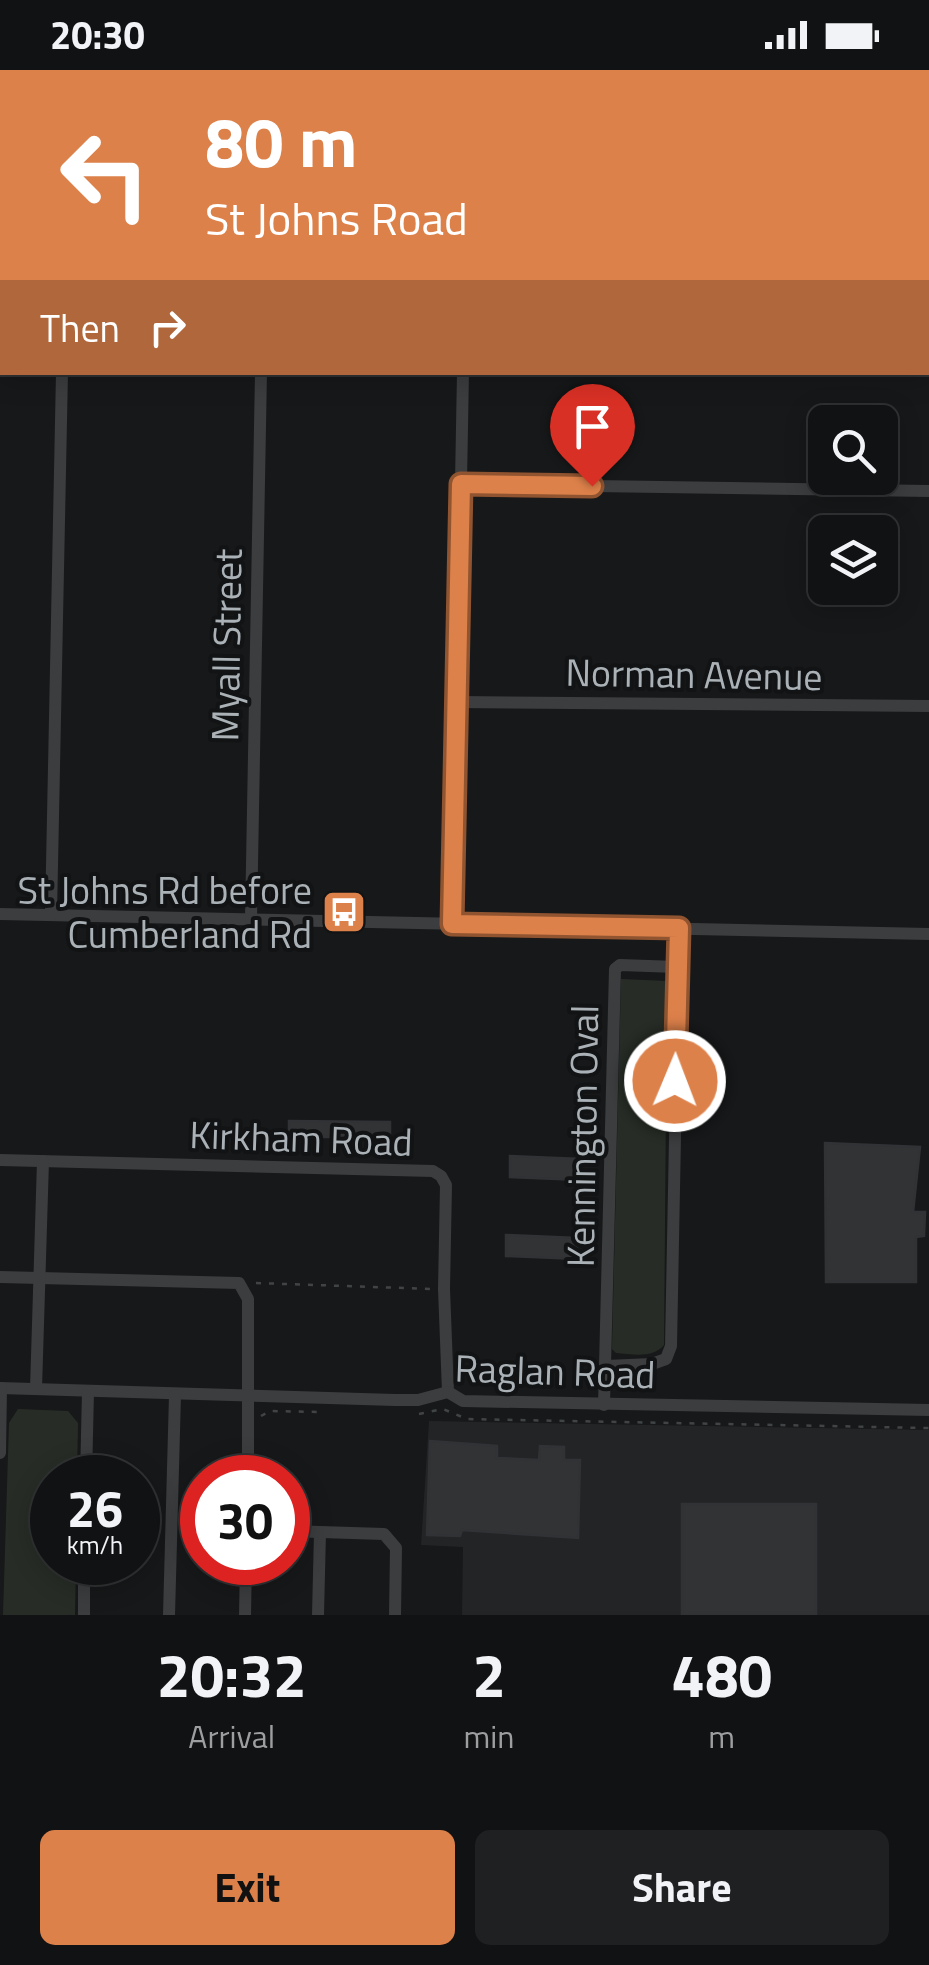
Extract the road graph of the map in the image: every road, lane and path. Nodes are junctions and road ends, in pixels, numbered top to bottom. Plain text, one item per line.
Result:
1 (62, 375) edge
2 (260, 375) edge
3 (462, 375) edge
4 (461, 484) junction
5 (929, 490) edge
6 (458, 702) junction
7 (929, 706) edge
8 (0, 914) edge
9 (51, 915) junction
10 (251, 919) junction
11 (452, 924) junction
12 (679, 928) junction
13 (929, 934) edge
14 (677, 967) junction
15 (0, 1160) edge
16 (43, 1161) junction
17 (0, 1277) edge
18 (39, 1278) junction
19 (239, 1283) junction
20 (444, 1289) junction
21 (606, 1366) junction
22 (1, 1388) edge
23 (36, 1389) junction
24 (88, 1391) junction
25 (448, 1392) junction
26 (175, 1395) junction
27 (249, 1396) junction
28 (604, 1405) junction
29 (929, 1410) edge
30 (322, 1412) dead end
31 (420, 1414) dead end
32 (258, 1422) dead end
33 (929, 1428) edge
34 (0, 1453) edge
35 (87, 1455) edge
36 (248, 1455) edge
37 (310, 1532) edge
38 (320, 1532) junction
39 (84, 1585) edge
40 (246, 1585) edge
41 (84, 1615) edge
42 (169, 1615) edge
43 (245, 1615) edge
44 (318, 1615) edge
45 (395, 1615) edge

1 - 9 street
2 - 10 street, Myall Street
3 - 4 street
4 - 5 street
4 - 6 street
6 - 7 street, Norman Avenue
6 - 11 street
8 - 9 street
9 - 10 street
10 - 11 street
11 - 12 street
12 - 13 street
12 - 14 street
14 - 21 street
14 - 21 street, Kennington Oval
15 - 16 street, Kirkham Road
16 - 18 street
16 - 20 street, Kirkham Road
17 - 18 street
18 - 19 street
18 - 23 street
19 - 20 path
19 - 27 street
20 - 25 street, Kirkham Road
21 - 28 street, Kennington Oval
22 - 23 street, Raglan Road
22 - 34 street
23 - 24 street, Raglan Road
24 - 26 street, Raglan Road
24 - 35 street
25 - 27 street, Raglan Road
25 - 28 street, Raglan Road
26 - 27 street, Raglan Road
26 - 42 street
27 - 36 street
28 - 29 street, Raglan Road
30 - 32 path
31 - 33 path
37 - 38 street
38 - 44 street
38 - 45 street
39 - 41 street
40 - 43 street

